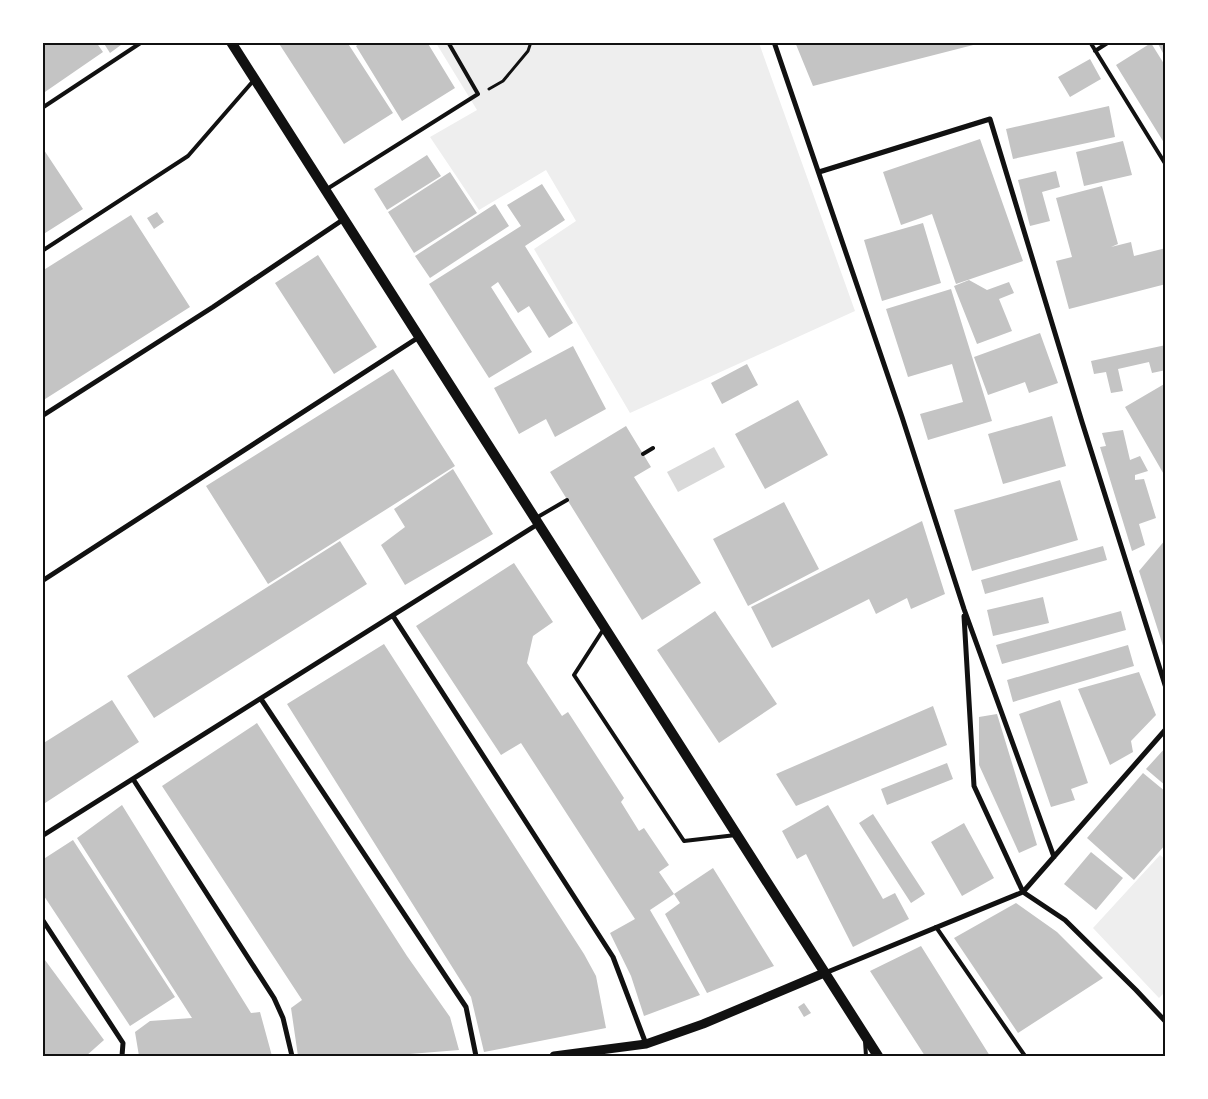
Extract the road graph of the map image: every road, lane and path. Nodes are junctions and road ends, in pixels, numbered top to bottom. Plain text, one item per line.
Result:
1 (142, 42) edge
2 (231, 42) edge
3 (448, 42) edge
4 (531, 42) edge
5 (774, 42) edge
6 (1090, 42) edge
7 (1108, 42) edge
8 (1095, 50) junction
9 (254, 80) junction
10 (478, 94) junction
11 (42, 108) edge
12 (1166, 165) edge
13 (819, 172) junction
14 (325, 190) junction
15 (344, 220) junction
16 (42, 251) edge
17 (419, 337) junction
18 (42, 416) edge
19 (653, 448) dead end
20 (643, 454) dead end
21 (567, 500) dead end
22 (536, 522) junction
23 (42, 581) edge
24 (964, 609) junction
25 (393, 616) junction
26 (604, 628) junction
27 (1166, 688) edge
28 (261, 698) junction
29 (1166, 730) edge
30 (133, 779) junction
31 (736, 834) junction
32 (42, 836) edge
33 (1054, 858) junction
34 (1023, 892) junction
35 (42, 920) edge
36 (936, 927) junction
37 (824, 973) junction
38 (1166, 1022) edge
39 (864, 1035) junction
40 (646, 1044) junction
41 (122, 1056) edge
42 (292, 1056) edge
43 (476, 1056) edge
44 (554, 1056) edge
45 (866, 1056) edge
46 (878, 1056) edge
47 (1025, 1056) edge

1 - 11 lane
2 - 9 main road
3 - 10 lane
4 - 10 path
5 - 13 street
6 - 8 lane
7 - 8 lane
8 - 12 lane
9 - 14 main road
9 - 16 lane
10 - 14 lane
13 - 24 street
13 - 27 street
14 - 15 main road
15 - 17 main road
15 - 18 street
17 - 22 main road
17 - 23 street
19 - 20 lane
21 - 22 lane
22 - 25 street
22 - 26 main road
24 - 33 street
24 - 34 street
25 - 28 street
25 - 40 street
26 - 31 main road
26 - 31 lane
28 - 30 street
28 - 43 street
29 - 33 street
30 - 32 street
30 - 42 street
31 - 37 main road
33 - 34 street
34 - 36 street
34 - 38 street
35 - 41 street
36 - 37 street
36 - 47 lane
37 - 39 main road
37 - 40 street
39 - 45 lane
39 - 46 main road
40 - 44 street

